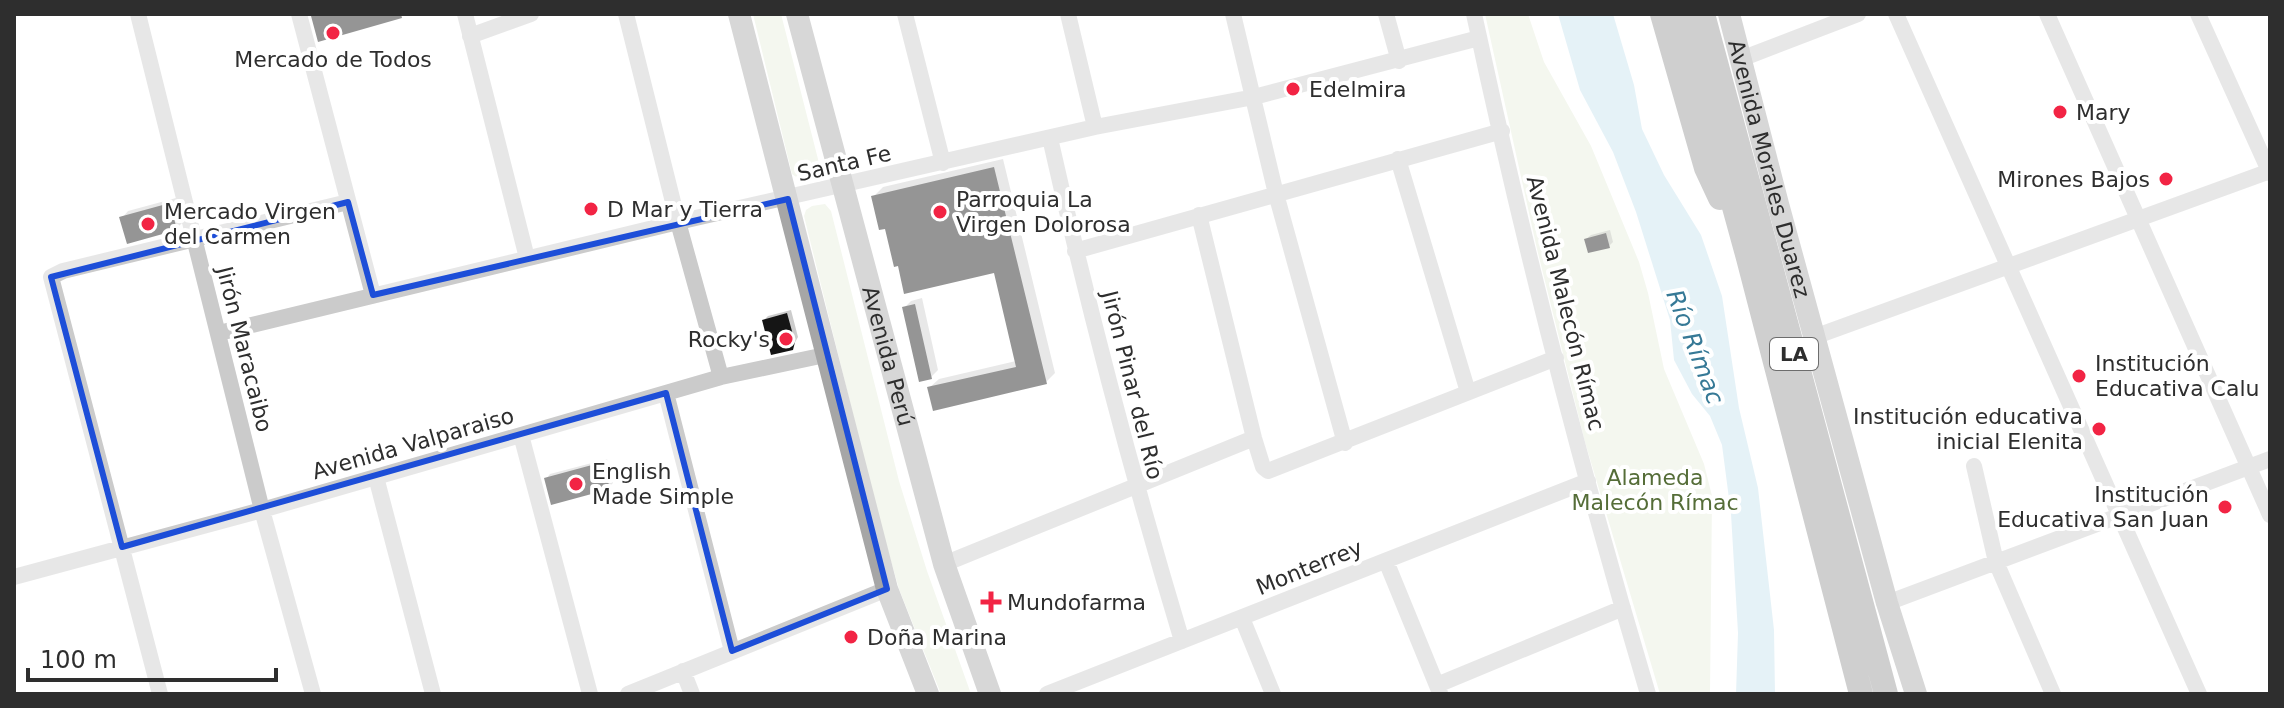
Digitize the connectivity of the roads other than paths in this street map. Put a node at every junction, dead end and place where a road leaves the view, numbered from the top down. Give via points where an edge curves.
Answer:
1 (138, 14) edge
2 (299, 14) edge
3 (465, 14) edge
4 (531, 14) edge
5 (626, 14) edge
6 (739, 14) edge
7 (797, 14) edge
8 (905, 14) edge
9 (1068, 14) edge
10 (1233, 14) edge
11 (1386, 14) edge
12 (1474, 14) edge
13 (1662, 14) edge
14 (1681, 14) edge
15 (1703, 14) edge
16 (1729, 14) edge
17 (1858, 14) edge
18 (1896, 14) edge
19 (2047, 14) edge
20 (2198, 14) edge
21 (470, 36) junction
22 (1479, 38) junction
23 (1741, 59) junction
24 (1399, 61) junction
25 (1254, 97) junction
26 (1095, 127) junction
27 (1502, 131) junction
28 (1050, 138) junction
29 (1398, 159) junction
30 (943, 163) junction
31 (2270, 172) edge
32 (841, 185) junction
33 (1276, 194) junction
34 (788, 199) junction
35 (348, 202) junction
36 (1199, 215) junction
37 (2140, 219) junction
38 (678, 222) junction
39 (194, 238) junction
40 (1075, 251) junction
41 (527, 258) junction
42 (1748, 258) junction
43 (2008, 266) junction
44 (373, 295) junction
45 (219, 333) junction
46 (1814, 337) junction
47 (825, 355) junction
48 (1556, 358) junction
49 (721, 377) junction
50 (1468, 392) junction
51 (666, 393) junction
52 (521, 435) junction
53 (1254, 438) junction
54 (1345, 443) junction
55 (2270, 459) edge
56 (1974, 466) dead end
57 (2248, 467) junction
58 (376, 477) junction
59 (1588, 481) junction
60 (1136, 485) junction
61 (262, 510) junction
62 (2119, 515) junction
63 (2270, 515) edge
64 (122, 547) junction
65 (1386, 561) junction
66 (1996, 562) junction
67 (944, 564) junction
68 (14, 577) edge
69 (887, 589) junction
70 (1887, 603) junction
71 (1623, 608) junction
72 (1242, 618) junction
73 (1182, 641) junction
74 (732, 651) junction
75 (683, 671) junction
76 (1092, 676) junction
77 (1439, 690) edge
78 (160, 694) edge
79 (313, 694) edge
80 (433, 694) edge
81 (590, 694) edge
82 (628, 694) edge
83 (692, 694) edge
84 (928, 694) edge
85 (990, 694) edge
86 (1047, 694) edge
87 (1100, 694) edge
88 (1273, 694) edge
89 (1648, 694) edge
90 (1861, 694) edge
91 (1886, 694) edge
92 (1916, 694) edge
93 (2053, 694) edge
94 (2199, 694) edge

1 - 39 street, Jirón Maracaibo
2 - 35 street
3 - 21 street
4 - 21 street
5 - 38 street
6 - 34 main road
7 - 32 main road, Avenida Perú
8 - 30 street
9 - 26 street
10 - 25 street
11 - 24 street
12 - 22 street, Avenida Malecón Rímac
13 - 42 highway via 1706,168
14 - 42 highway, LA
15 - 91 highway, LA
16 - 23 main road, Avenida Morales Duarez
17 - 23 street
18 - 43 street
19 - 37 street
20 - 31 street
21 - 41 street
22 - 24 street, Santa Fe
22 - 27 street, Avenida Malecón Rímac
23 - 46 main road, Avenida Morales Duarez
24 - 25 street, Santa Fe
25 - 26 street, Santa Fe
25 - 33 street
26 - 28 street, Santa Fe
27 - 29 street
27 - 48 street, Avenida Malecón Rímac
28 - 30 street, Santa Fe
28 - 40 street, Jirón Pinar del Río
29 - 33 street
29 - 50 street
30 - 32 street, Santa Fe
31 - 37 street
32 - 34 street, Santa Fe
32 - 67 main road, Avenida Perú
33 - 36 street
33 - 54 street
34 - 38 street, Santa Fe
34 - 47 main road
35 - 39 street
35 - 44 street
36 - 40 street
36 - 53 street
37 - 43 street
37 - 57 street
38 - 41 street, Santa Fe
38 - 49 street
39 - 45 street, Jirón Maracaibo
39 - 64 street via 51,277
40 - 60 street, Jirón Pinar del Río
41 - 44 street, Santa Fe
42 - 90 highway, LA
43 - 46 street
43 - 62 street
44 - 45 street, Santa Fe
45 - 61 street, Jirón Maracaibo
46 - 70 main road, Avenida Morales Duarez
47 - 49 street, Avenida Valparaiso
47 - 69 main road
48 - 50 street
48 - 59 street, Avenida Malecón Rímac
49 - 51 street, Avenida Valparaiso
50 - 54 street
51 - 52 street, Avenida Valparaiso
51 - 74 street
52 - 58 street, Avenida Valparaiso
52 - 81 street
53 - 54 street via 1268,471
53 - 60 street
55 - 57 street
56 - 66 street
57 - 62 street
57 - 63 street
58 - 61 street, Avenida Valparaiso
58 - 80 street
59 - 65 street, Monterrey
59 - 71 street, Avenida Malecón Rímac
60 - 67 street
60 - 73 street, Jirón Pinar del Río
61 - 64 street, Avenida Valparaiso
61 - 79 street, Jirón Maracaibo
62 - 66 street
62 - 94 street
64 - 68 street, Avenida Valparaiso
64 - 78 street
65 - 72 street, Monterrey
65 - 77 street
66 - 70 street
66 - 93 street
67 - 85 main road, Avenida Perú
69 - 74 street
69 - 84 main road
70 - 92 main road, Avenida Morales Duarez
71 - 77 street
71 - 89 street, Avenida Malecón Rímac
72 - 73 street, Monterrey
72 - 88 street
73 - 76 street, Monterrey
74 - 75 street
75 - 82 street
75 - 83 street
76 - 86 street, Monterrey
76 - 87 street

